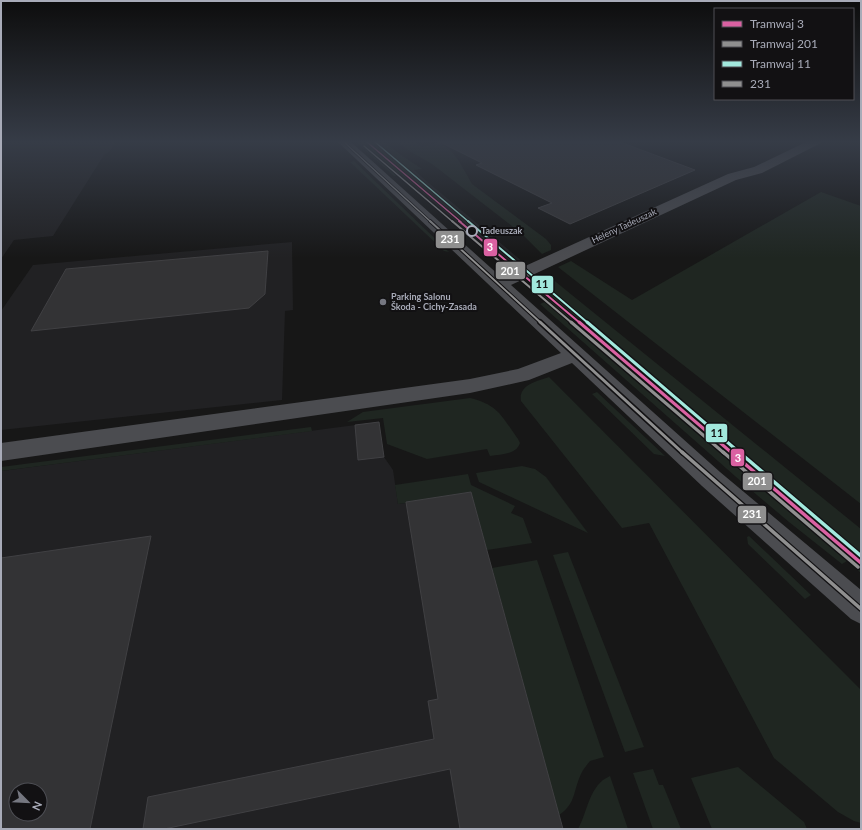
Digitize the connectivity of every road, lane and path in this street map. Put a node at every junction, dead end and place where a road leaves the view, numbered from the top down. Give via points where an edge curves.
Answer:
1 (386, 181) edge
2 (724, 181) edge
3 (499, 284) junction
4 (576, 354) junction
5 (1, 452) edge
6 (858, 605) edge

1 - 3 street
2 - 3 street, Heleny Tadeuszak
3 - 4 street
4 - 5 street via 522,375 476,385
4 - 6 street via 711,479

